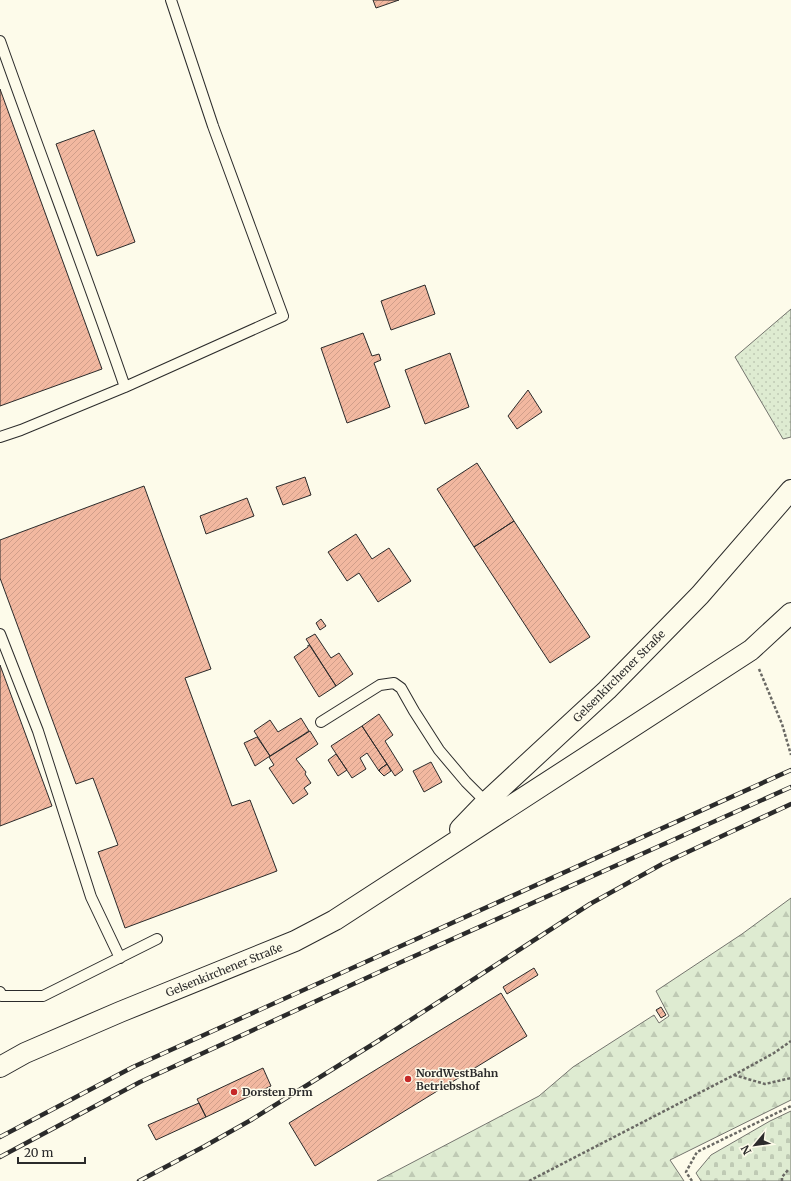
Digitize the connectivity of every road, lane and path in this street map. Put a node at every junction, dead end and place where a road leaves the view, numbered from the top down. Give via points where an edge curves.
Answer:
1 (170, 0) edge
2 (0, 41) edge
3 (125, 387) junction
4 (0, 437) edge
5 (791, 490) edge
6 (791, 613) edge
7 (0, 634) edge
8 (751, 650) junction
9 (321, 722) dead end
10 (791, 755) edge
11 (486, 802) junction
12 (437, 854) junction
13 (158, 939) dead end
14 (120, 958) junction
15 (0, 992) edge
16 (791, 1041) edge
17 (0, 1067) edge
18 (734, 1075) junction
19 (791, 1078) edge
20 (791, 1106) edge
21 (788, 1170) dead end
22 (529, 1181) edge
23 (692, 1181) edge
24 (782, 1181) edge

1 - 3 lane via 283,316
2 - 3 lane
3 - 4 lane
5 - 11 street, Gelsenkirchener Straße via 700,595 607,690
6 - 8 street, Gelsenkirchener Straße
7 - 14 lane via 38,732 91,898
8 - 10 path via 782,724
8 - 12 street, Gelsenkirchener Straße
9 - 11 lane via 380,685 394,683 401,688 439,750
11 - 12 street, Gelsenkirchener Straße
12 - 17 street, Gelsenkirchener Straße via 335,920 295,941 25,1053
13 - 14 lane
14 - 15 lane via 43,996 2,996
16 - 18 path
18 - 19 path via 765,1084
18 - 22 path
20 - 23 path via 697,1152 686,1172
21 - 24 path

